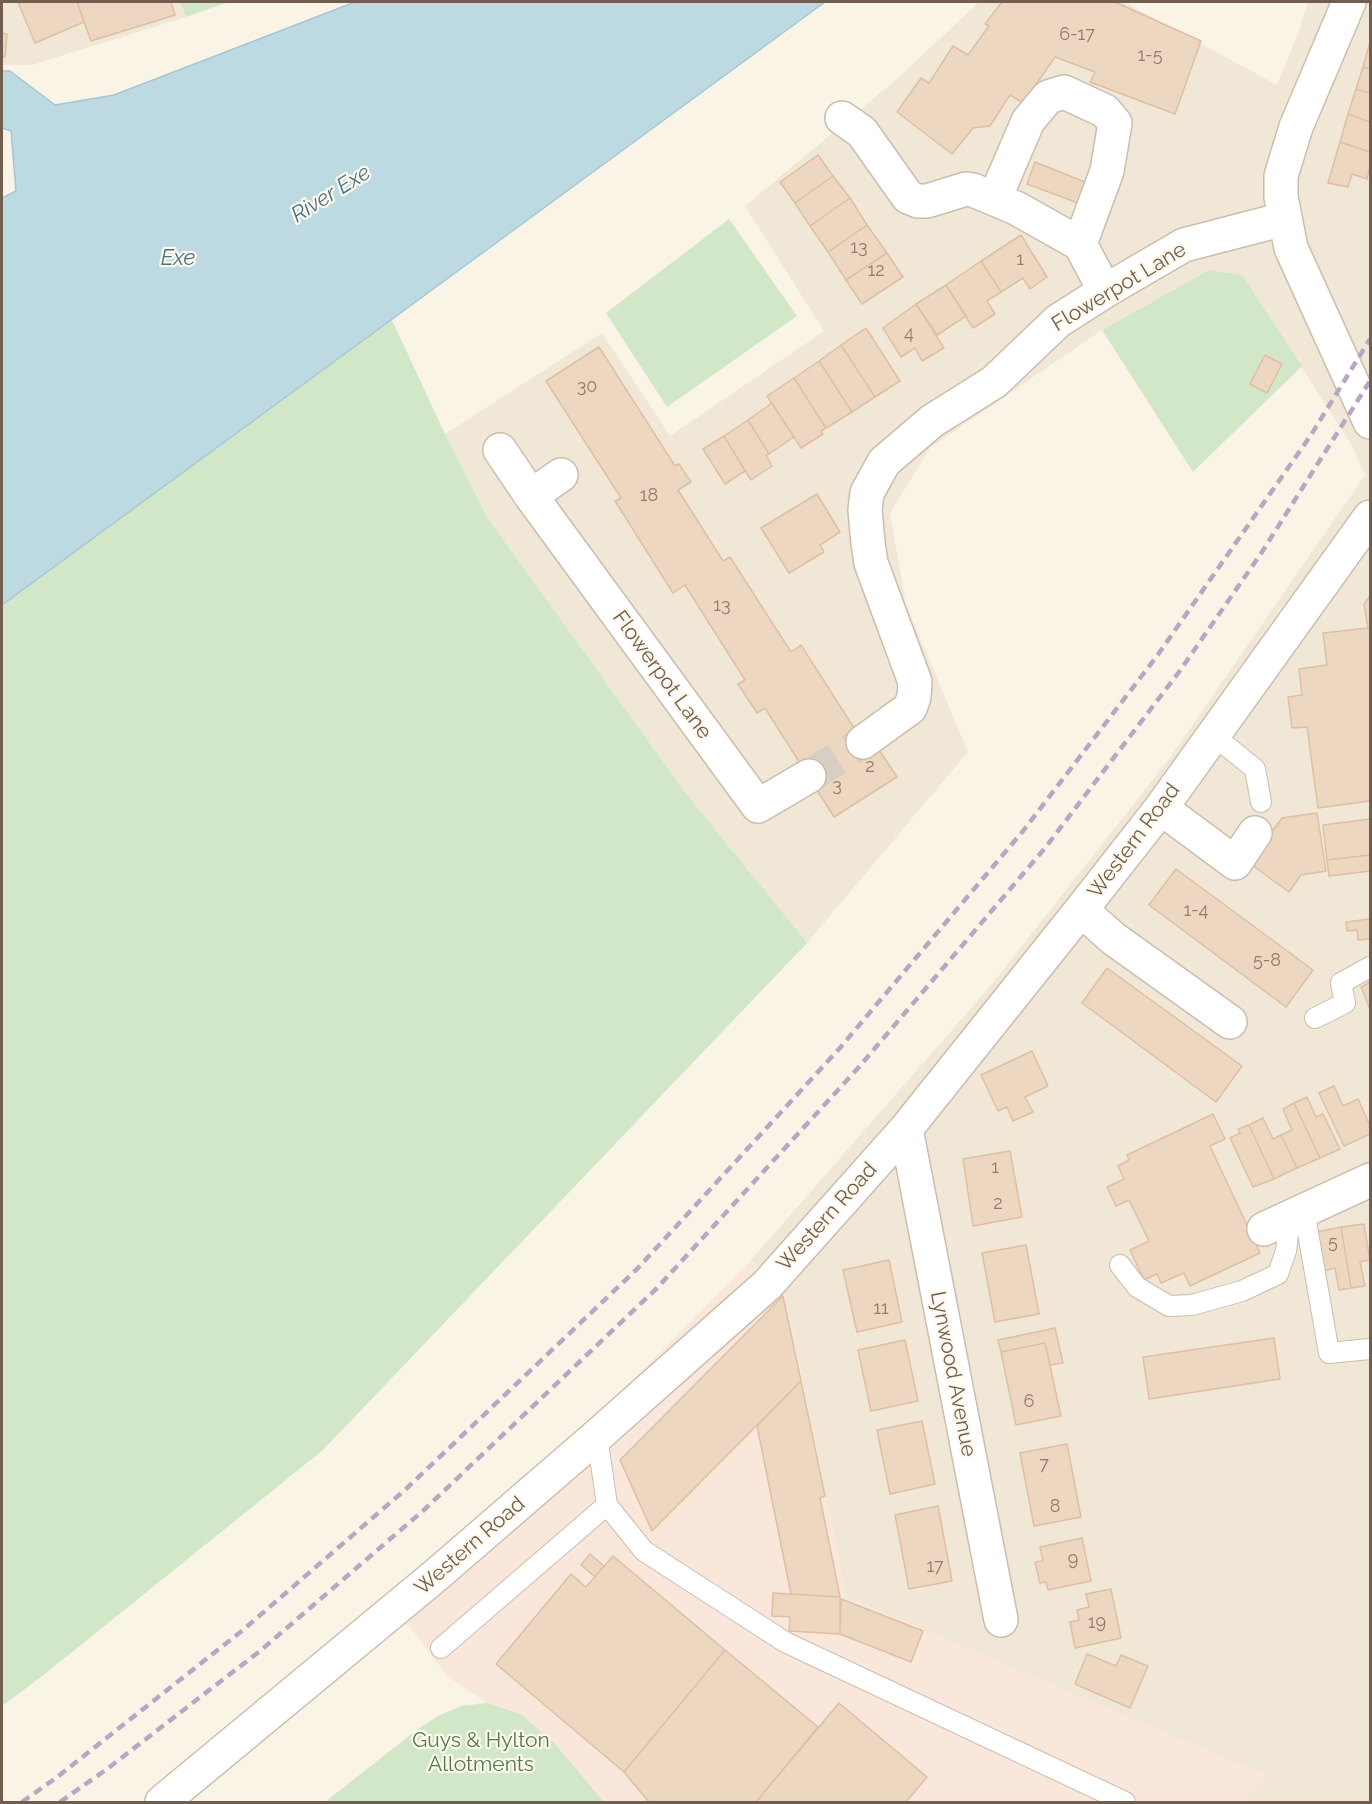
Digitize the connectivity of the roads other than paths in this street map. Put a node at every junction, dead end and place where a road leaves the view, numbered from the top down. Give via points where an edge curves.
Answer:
1 (1349, 2) edge
2 (842, 118) dead end
3 (995, 198) junction
4 (1284, 219) junction
5 (1080, 244) junction
6 (1105, 291) junction
7 (1371, 422) edge
8 (500, 450) dead end
9 (561, 475) dead end
10 (531, 496) junction
11 (1371, 518) edge
12 (1213, 735) junction
13 (863, 742) tunnel mouth
14 (809, 776) tunnel mouth
15 (1161, 808) junction
16 (1258, 818) joint
17 (1081, 910) junction
18 (1371, 967) edge
19 (1315, 1018) dead end
20 (1230, 1022) dead end
21 (906, 1129) junction
22 (1371, 1180) edge
23 (1286, 1219) junction
24 (1120, 1265) dead end
25 (1371, 1349) edge
26 (597, 1436) junction
27 (607, 1505) junction
28 (1001, 1620) dead end
29 (441, 1648) dead end
30 (162, 1803) edge
31 (1125, 1803) edge

1 - 4 street via 1296,127 1281,176
2 - 3 street via 862,132 908,197 927,201 966,189
3 - 5 street
3 - 5 street via 1028,121 1048,97 1064,92 1105,111 1115,123 1107,171
4 - 6 street, Flowerpot Lane via 1184,244
4 - 7 street via 1292,248 1329,335
5 - 6 street
6 - 13 street, Flowerpot Lane via 1058,321 994,382 915,434 884,462 873,480 865,510 871,563 915,682 910,708
8 - 10 street, Flowerpot Lane
9 - 10 street
10 - 14 street, Flowerpot Lane via 758,806
11 - 12 street, Western Road
12 - 15 street, Western Road
12 - 16 lane via 1255,769
15 - 16 street via 1235,863
15 - 17 street, Western Road
17 - 20 street via 1114,939
17 - 21 street, Western Road
18 - 19 lane via 1341,983 1345,1003
21 - 26 street, Western Road via 767,1285
21 - 28 street, Lynwood Avenue
22 - 23 street
23 - 24 lane via 1286,1251 1278,1274 1242,1291 1192,1305 1169,1306 1137,1287
23 - 25 lane via 1329,1353
26 - 27 lane
26 - 30 street, Western Road
27 - 29 lane
27 - 31 lane via 644,1551 785,1642

